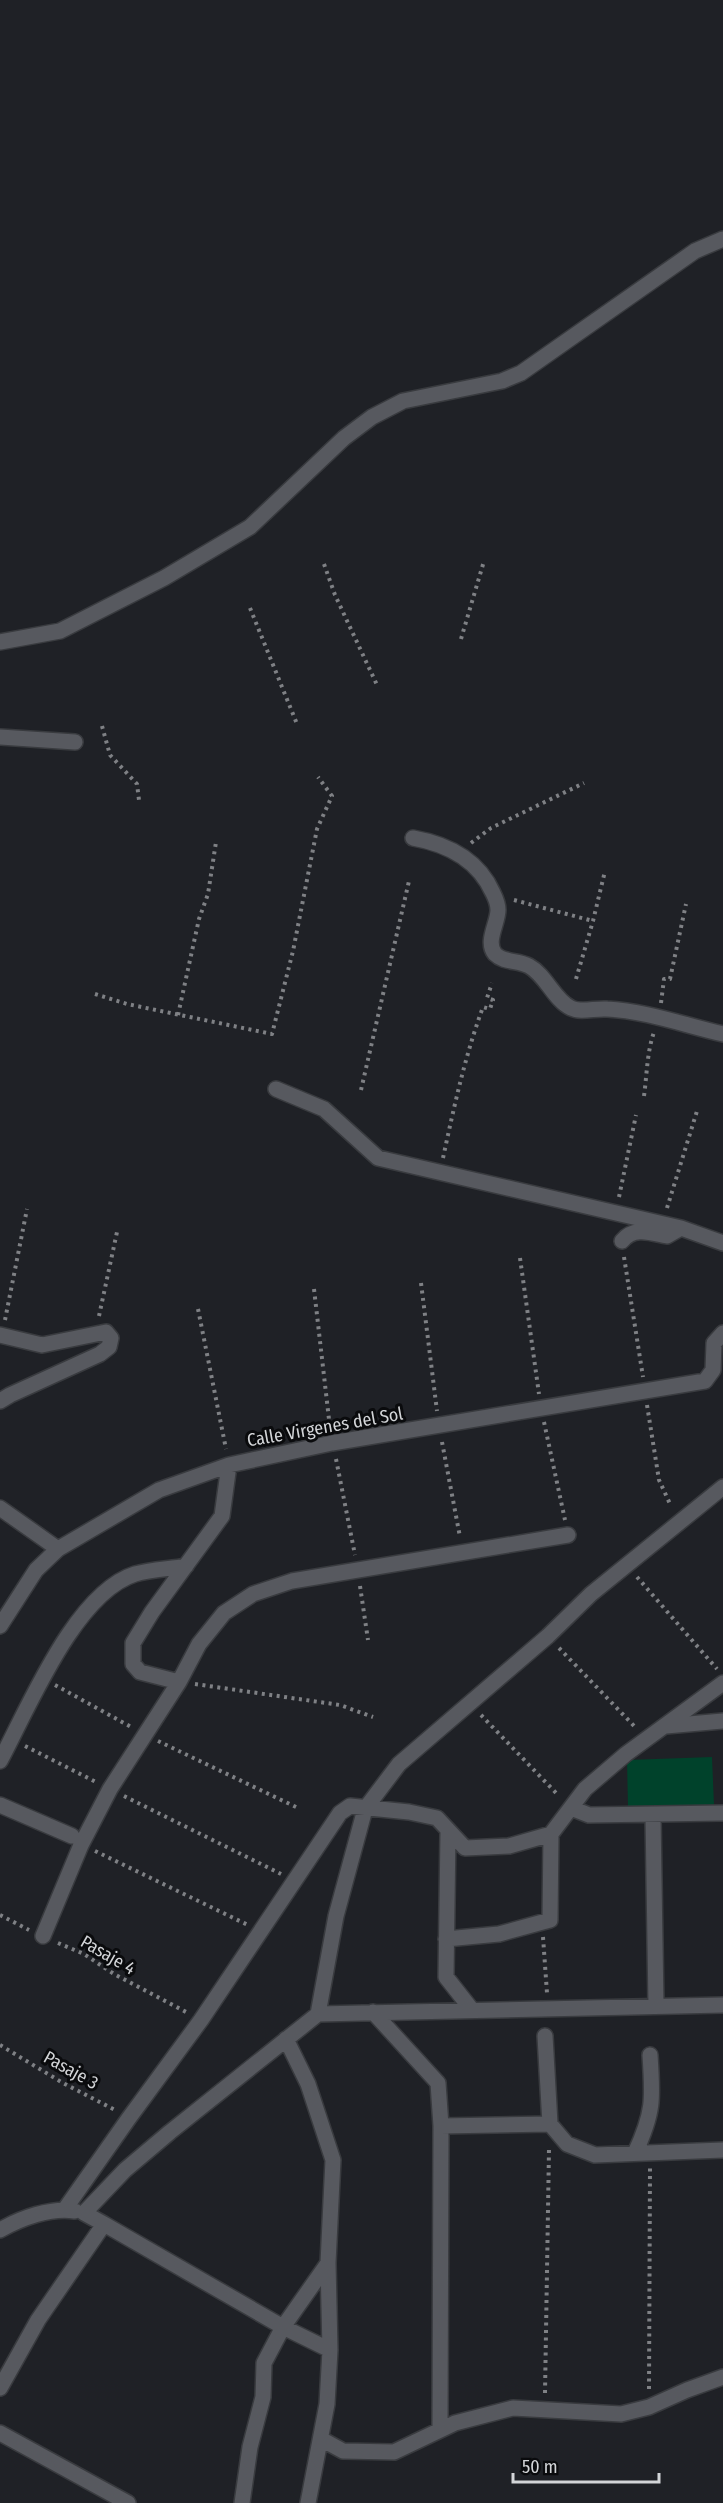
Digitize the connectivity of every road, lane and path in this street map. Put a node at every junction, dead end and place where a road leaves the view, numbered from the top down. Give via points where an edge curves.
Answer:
1 (723, 239) edge
2 (483, 561) dead end
3 (324, 564) dead end
4 (250, 608) dead end
5 (461, 639) dead end
6 (0, 642) edge
7 (377, 685) dead end
8 (297, 724) dead end
9 (102, 726) dead end
10 (0, 737) edge
11 (75, 742) dead end
12 (318, 777) dead end
13 (584, 783) dead end
14 (139, 800) dead end
15 (413, 838) dead end
16 (216, 842) dead end
17 (458, 853) junction
18 (604, 871) dead end
19 (409, 881) dead end
20 (514, 900) dead end
21 (686, 904) dead end
22 (593, 921) junction
23 (576, 979) dead end
24 (492, 983) dead end
25 (95, 994) dead end
26 (178, 1015) junction
27 (657, 1022) junction
28 (723, 1034) edge
29 (276, 1089) dead end
30 (361, 1090) dead end
31 (644, 1096) dead end
32 (697, 1111) dead end
33 (636, 1115) dead end
34 (440, 1173) junction
35 (27, 1209) dead end
36 (616, 1213) junction
37 (663, 1224) junction
38 (681, 1228) junction
39 (117, 1232) dead end
40 (622, 1241) dead end
41 (723, 1243) edge
42 (314, 1289) dead end
43 (198, 1309) dead end
44 (96, 1333) junction
45 (723, 1333) edge
46 (1, 1335) edge
47 (0, 1401) edge
48 (332, 1443) junction
49 (229, 1465) junction
50 (723, 1487) edge
51 (0, 1508) edge
52 (568, 1535) dead end
53 (58, 1549) junction
54 (627, 1565) junction
55 (186, 1566) junction
56 (357, 1570) junction
57 (0, 1626) edge
58 (548, 1636) junction
59 (368, 1640) dead end
60 (723, 1676) edge
61 (44, 1679) junction
62 (179, 1682) junction
63 (723, 1683) edge
64 (469, 1705) junction
65 (373, 1717) dead end
66 (723, 1721) edge
67 (666, 1726) junction
68 (145, 1734) junction
69 (12, 1739) junction
70 (647, 1739) junction
71 (0, 1761) edge
72 (110, 1789) junction
73 (0, 1805) edge
74 (298, 1808) dead end
75 (570, 1808) junction
76 (365, 1809) junction
77 (723, 1813) edge
78 (653, 1816) junction
79 (448, 1832) junction
80 (551, 1834) junction
81 (77, 1840) junction
82 (296, 1881) junction
83 (0, 1915) edge
84 (550, 1920) junction
85 (262, 1931) junction
86 (43, 1936) junction
87 (446, 1939) junction
88 (723, 2004) edge
89 (656, 2006) junction
90 (548, 2008) junction
91 (472, 2010) junction
92 (373, 2012) junction
93 (318, 2014) junction
94 (201, 2020) junction
95 (545, 2036) dead end
96 (286, 2039) junction
97 (0, 2045) edge
98 (650, 2055) dead end
99 (129, 2118) junction
100 (550, 2124) junction
101 (441, 2126) junction
102 (723, 2150) edge
103 (643, 2153) junction
104 (65, 2209) junction
105 (84, 2212) junction
106 (104, 2224) junction
107 (0, 2230) edge
108 (328, 2263) junction
109 (283, 2327) junction
110 (330, 2350) junction
111 (723, 2377) edge
112 (0, 2388) edge
113 (649, 2406) junction
114 (545, 2410) junction
115 (440, 2430) junction
116 (0, 2433) edge
117 (321, 2439) junction
118 (128, 2503) edge
119 (242, 2503) edge
120 (308, 2503) edge

1 - 6 street via 695,251 521,373 502,381 403,401 372,417 344,438 250,527 164,578 60,631
2 - 5 path
3 - 7 path
4 - 8 path
9 - 14 path via 110,755 137,784
10 - 11 street
12 - 26 path via 332,796 317,829 272,1034
13 - 17 path via 491,828
15 - 17 street
16 - 26 path via 208,894
17 - 27 street via 480,872 494,895 499,909 491,944 503,960 531,967 569,1008 609,1009
18 - 22 path
19 - 30 path
20 - 22 path
21 - 27 path via 670,979 664,979
22 - 23 path
24 - 34 path via 487,998 493,1000 489,1009 483,1007 457,1092
25 - 26 path
27 - 28 street
27 - 31 path via 649,1045
29 - 34 street via 324,1109 378,1158
32 - 37 path
33 - 36 path
34 - 36 street
35 - 46 path
36 - 37 street
37 - 38 street
38 - 40 street via 668,1236 642,1231 628,1234
38 - 41 street
39 - 44 path
42 - 48 path
43 - 49 path
44 - 46 street via 42,1345
44 - 47 street via 105,1332 111,1338 109,1347 100,1354
45 - 48 street, Calle Virgenes del Sol via 714,1343 713,1370 705,1381
48 - 49 street, Calle Virgenes del Sol
48 - 56 path
49 - 53 street, Calle Virgenes del Sol via 159,1490
49 - 55 street via 222,1515
50 - 54 street
51 - 53 street
52 - 56 street
53 - 57 street, Calle Virgenes del Sol via 36,1570
54 - 58 street
54 - 60 path
55 - 61 street via 135,1574 103,1591 67,1635
55 - 62 street via 133,1643 134,1664 140,1672
56 - 59 path
56 - 62 street via 292,1581 253,1593 224,1613 199,1644
58 - 64 street
58 - 70 path
61 - 68 path
61 - 69 street
62 - 65 path via 340,1705
62 - 68 street
63 - 67 street
64 - 75 path
64 - 76 street via 399,1764
66 - 67 street
67 - 70 street
68 - 72 street
68 - 74 path
69 - 71 street
69 - 72 path
70 - 75 street via 585,1789
72 - 81 street
72 - 82 path
73 - 81 street
75 - 78 street via 590,1815
75 - 80 street
76 - 79 street via 437,1818
76 - 82 street via 350,1806 340,1813
76 - 93 street via 336,1916
77 - 78 street
78 - 89 street
79 - 80 street via 465,1848 509,1846
79 - 87 street
80 - 84 street
81 - 85 path
81 - 86 street
82 - 85 street
83 - 86 path, Pasaje 4
84 - 87 street via 499,1934
84 - 90 path via 543,1934
85 - 94 street
86 - 94 path, Pasaje 4 via 84,1954
87 - 91 street via 446,1977
88 - 89 street
89 - 90 street
90 - 91 street
91 - 92 street
92 - 93 street
92 - 101 street via 438,2083
93 - 96 street
94 - 99 street
95 - 100 street
96 - 105 street via 125,2170
96 - 108 street via 308,2084 333,2160
97 - 99 path, Pasaje 3
98 - 103 street via 653,2099
99 - 104 street
100 - 101 street
100 - 103 street via 567,2144 596,2155
100 - 114 path
101 - 115 street
102 - 103 street
103 - 113 path
104 - 105 street
104 - 107 street via 19,2219
105 - 106 street
106 - 109 street
106 - 112 street via 39,2320
108 - 109 street
108 - 110 street
109 - 110 street
109 - 119 street via 264,2363 263,2397 250,2447
110 - 117 street
111 - 113 street
113 - 114 street via 621,2414
114 - 115 street via 513,2408
115 - 117 street via 394,2452 343,2451
116 - 118 street
117 - 120 street

